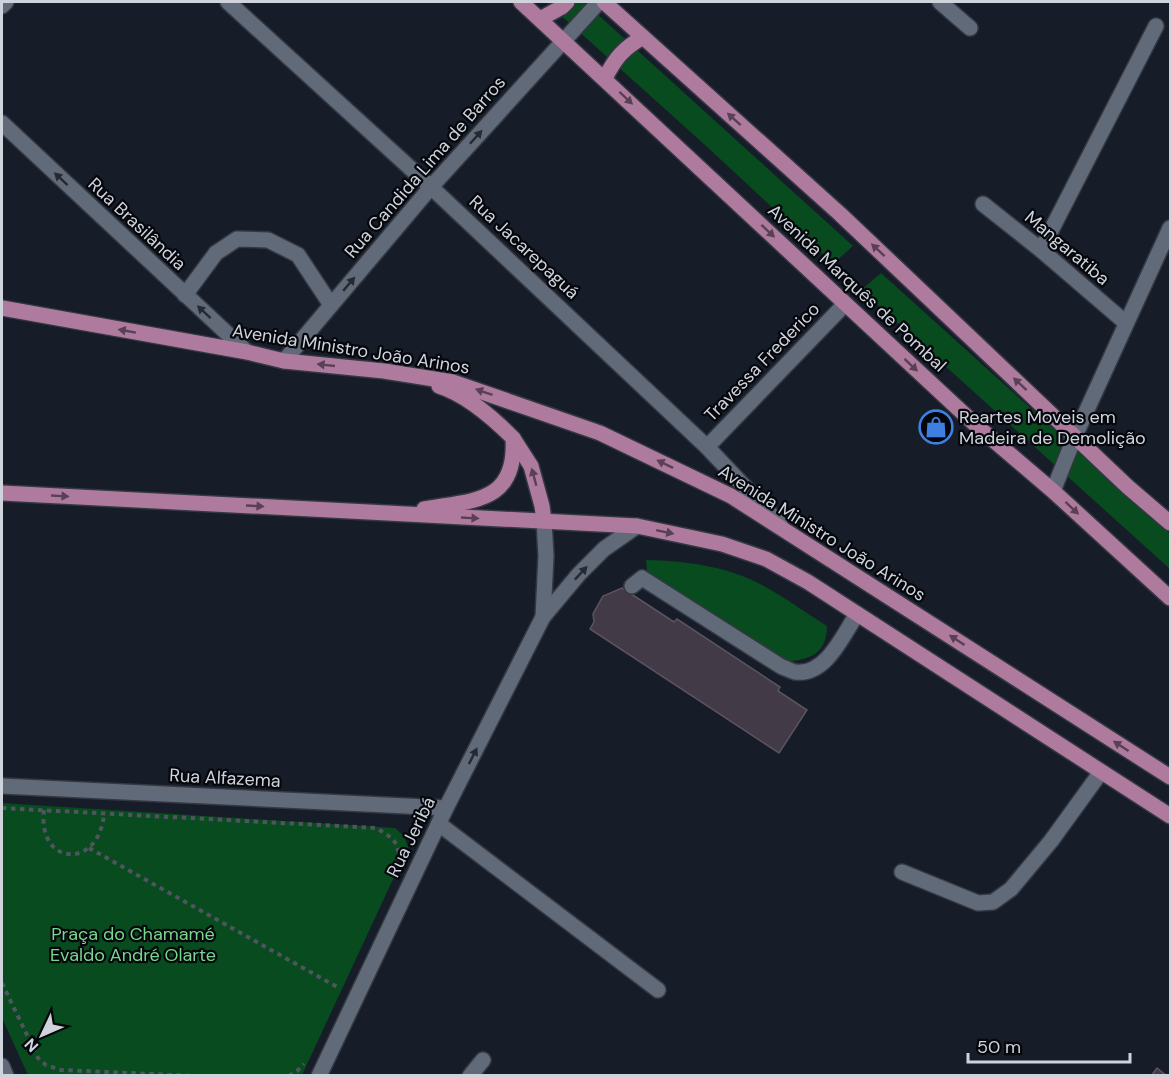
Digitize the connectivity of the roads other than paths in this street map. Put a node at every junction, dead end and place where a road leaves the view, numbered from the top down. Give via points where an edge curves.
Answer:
1 (6, 2) edge
2 (228, 2) edge
3 (521, 2) edge
4 (567, 2) edge
5 (599, 2) edge
6 (604, 2) edge
7 (940, 2) edge
8 (2, 6) edge
9 (540, 19) junction
10 (1156, 26) dead end
11 (970, 28) dead end
12 (643, 37) junction
13 (564, 40) junction
14 (605, 78) junction
15 (2, 123) edge
16 (431, 187) junction
17 (982, 204) dead end
18 (1170, 228) edge
19 (1041, 250) junction
20 (185, 294) junction
21 (845, 304) junction
22 (331, 305) junction
23 (2, 308) edge
24 (1126, 323) junction
25 (247, 352) junction
26 (284, 361) junction
27 (384, 371) junction
28 (1075, 436) junction
29 (513, 438) junction
30 (707, 447) junction
31 (1053, 491) junction
32 (2, 493) edge
33 (398, 514) junction
34 (544, 522) junction
35 (1170, 524) edge
36 (637, 526) junction
37 (784, 529) junction
38 (632, 586) dead end
39 (1170, 598) edge
40 (857, 614) junction
41 (543, 617) junction
42 (1101, 772) junction
43 (1170, 777) edge
44 (2, 786) edge
45 (446, 808) junction
46 (1170, 816) edge
47 (439, 824) junction
48 (902, 872) dead end
49 (658, 990) dead end
50 (483, 1060) dead end
51 (2, 1066) edge
52 (6, 1076) edge
53 (320, 1076) edge
54 (470, 1076) edge

1 - 8 street
2 - 16 street, Rua Jacarepaguá
3 - 9 main road, Avenida Marquês de Pombal
4 - 9 main road
5 - 13 street, Rua Candida Lima de Barros
6 - 12 main road
7 - 11 street
9 - 13 main road, Avenida Marquês de Pombal
10 - 19 street
12 - 14 main road via 624,48
28 -> 12 main road via 840,214
13 - 14 main road, Avenida Marquês de Pombal
16 -> 13 street, Rua Candida Lima de Barros
14 -> 21 main road, Avenida Marquês de Pombal
20 -> 15 street, Rua Brasilândia
22 -> 16 street, Rua Candida Lima de Barros
16 - 30 street, Rua Jacarepaguá
17 - 19 street, Mangaratiba
18 - 24 street
19 - 24 street, Mangaratiba
20 - 22 street via 216,253 237,239 268,240 298,255
25 -> 20 street, Rua Brasilândia
21 - 30 street, Travessa Frederico
21 -> 31 main road, Avenida Marquês de Pombal
22 - 26 street, Rua Candida Lima de Barros
25 -> 23 main road, Avenida Ministro João Arinos
24 - 28 street
25 - 26 main road, Avenida Ministro João Arinos
27 -> 26 main road, Avenida Ministro João Arinos
27 - 29 main road via 450,389 491,416
37 -> 27 main road, Avenida Ministro João Arinos via 731,496 600,432 453,381
28 - 31 street
28 - 35 main road
29 - 33 main road via 511,470 496,491
34 -> 29 main road via 531,466
30 - 37 street, Rua Jacarepaguá
31 -> 39 main road, Avenida Marquês de Pombal
32 -> 33 main road
33 -> 34 main road
34 - 36 main road
34 - 41 street
36 -> 40 main road via 722,544 766,559
41 -> 36 street via 604,549
43 -> 37 main road, Avenida Ministro João Arinos
38 - 40 street via 642,578 782,667 796,672 820,665 828,658
40 - 42 main road
45 -> 41 street, Rua Jeribá
42 - 46 main road
42 - 48 street via 1051,841 1011,889 993,902 978,903
44 - 45 street, Rua Alfazema
45 - 47 street, Rua Jeribá
47 - 49 street
47 - 53 street, Rua Jeribá
50 - 54 street
51 - 52 street

